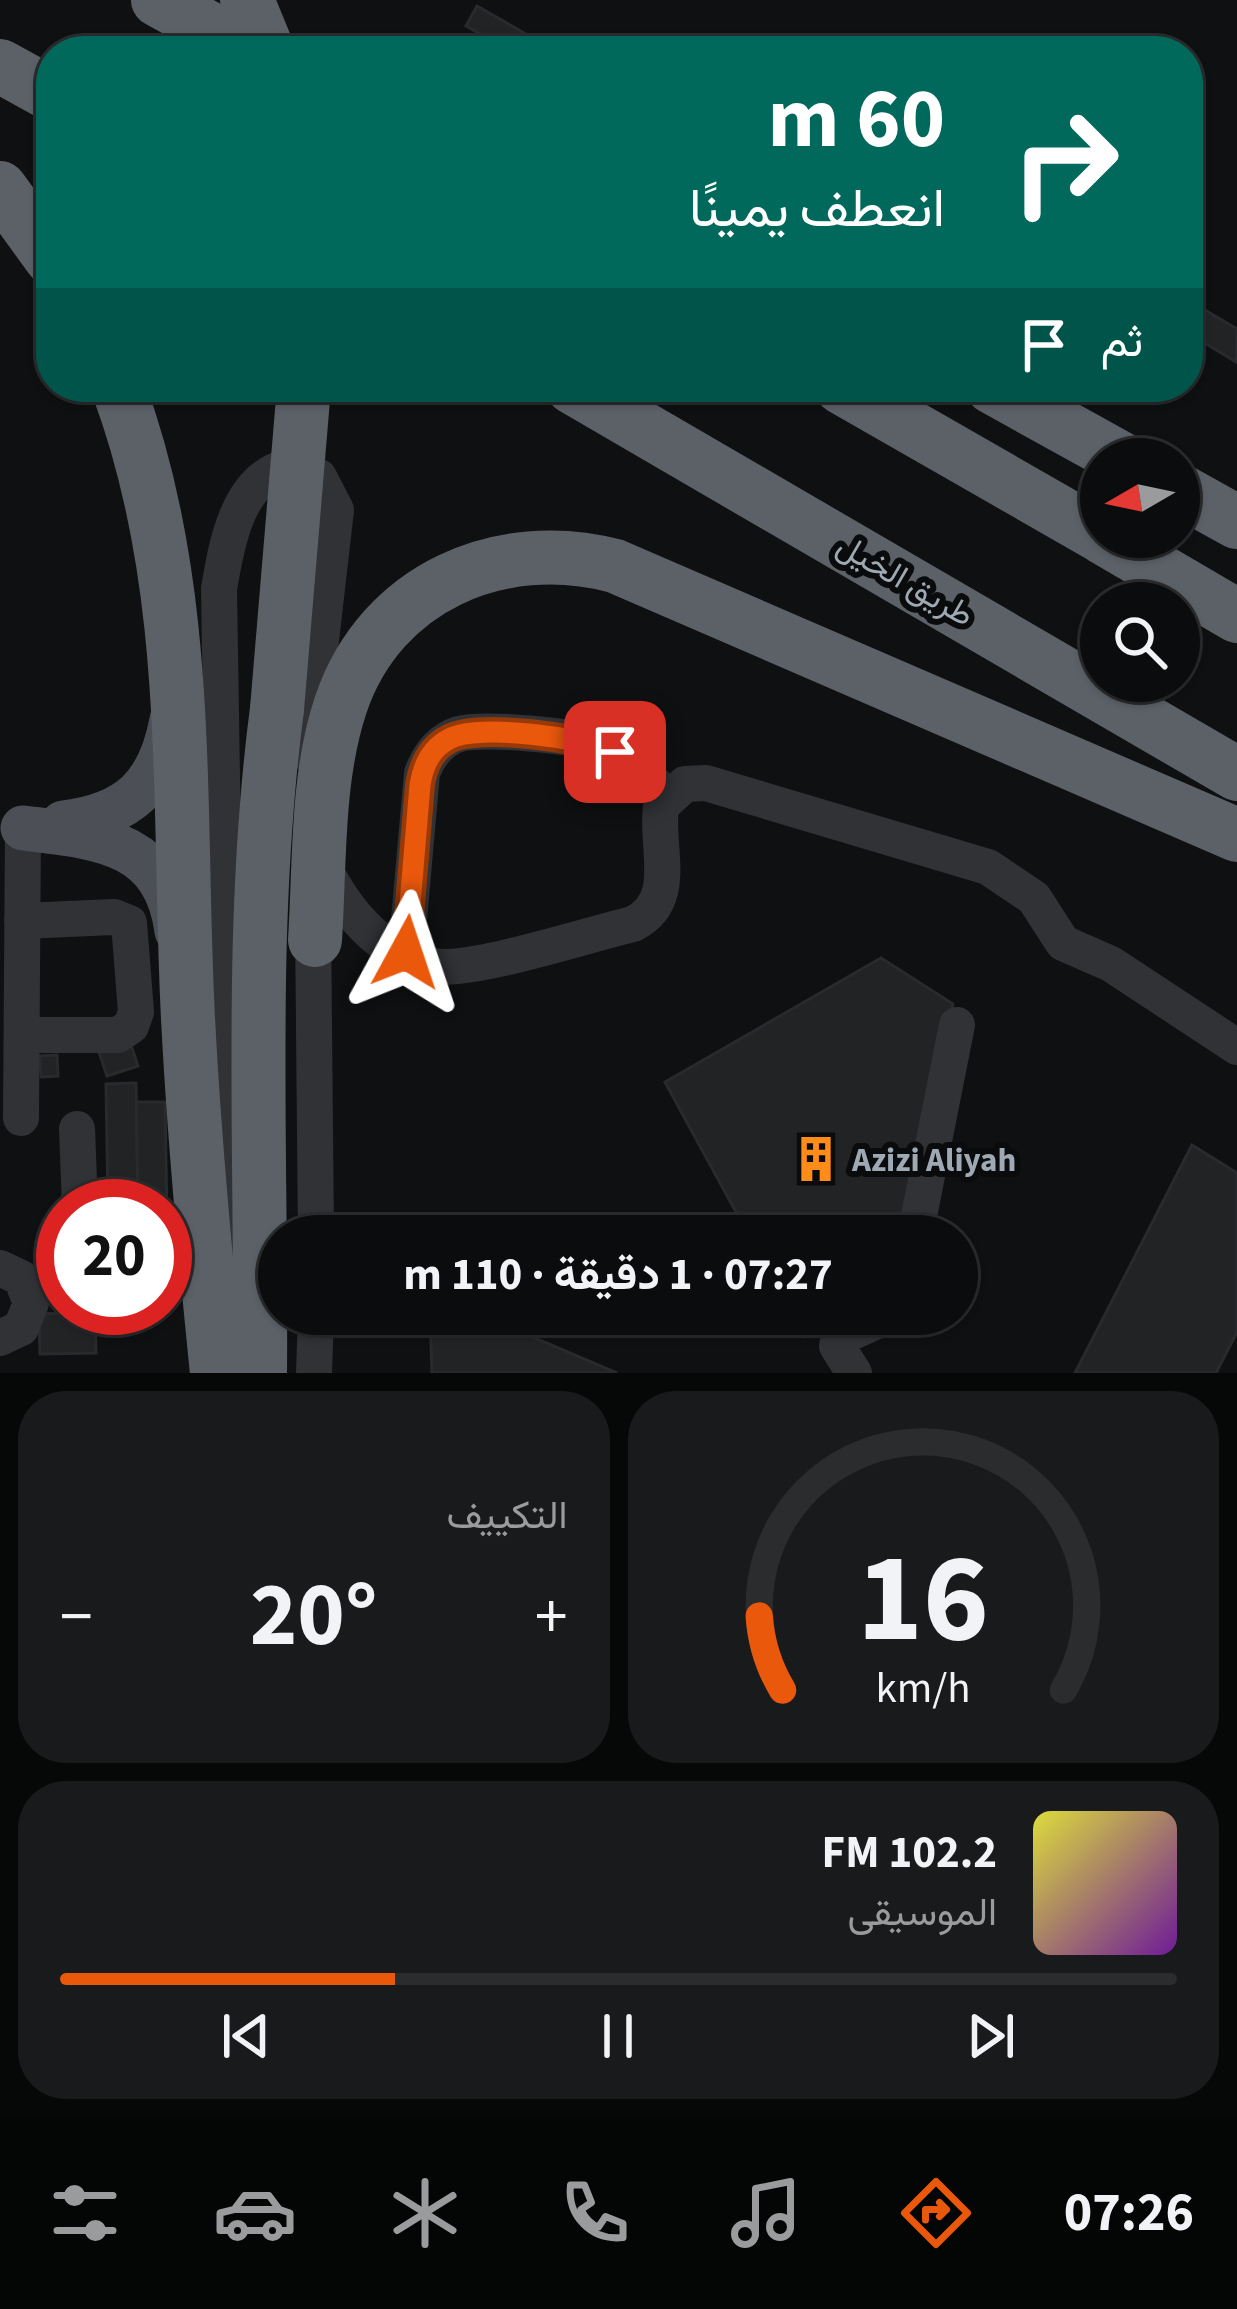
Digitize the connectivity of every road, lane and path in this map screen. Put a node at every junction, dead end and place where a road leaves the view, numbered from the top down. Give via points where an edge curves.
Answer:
1 (158, 0) edge
2 (247, 0) edge
3 (223, 36) edge
4 (262, 36) edge
5 (0, 66) edge
6 (36, 86) edge
7 (0, 188) edge
8 (36, 237) edge
9 (123, 402) edge
10 (303, 402) edge
11 (598, 402) edge
12 (867, 402) edge
13 (1019, 402) edge
14 (1084, 438) edge
15 (1200, 502) edge
16 (1237, 522) edge
17 (1080, 524) edge
18 (1138, 558) edge
19 (1237, 616) edge
20 (179, 671) junction
21 (1237, 774) edge
22 (667, 797) junction
23 (11, 828) edge
24 (1237, 835) edge
25 (320, 861) junction
26 (15, 908) edge
27 (315, 940) junction
28 (406, 952) junction
29 (188, 1018) junction
30 (957, 1025) dead end
31 (22, 1035) junction
32 (1237, 1047) edge
33 (14, 1097) edge
34 (76, 1130) dead end
35 (79, 1179) edge
36 (186, 1179) edge
37 (316, 1215) edge
38 (919, 1215) edge
39 (0, 1243) edge
40 (10, 1273) edge
41 (192, 1279) edge
42 (315, 1335) edge
43 (846, 1335) edge
44 (0, 1338) edge
45 (220, 1373) edge
46 (260, 1373) edge
47 (314, 1373) edge
48 (854, 1373) edge

1 - 3 highway
2 - 4 highway
5 - 6 highway
7 - 8 highway
9 - 20 highway via 160,526
10 - 46 highway, bridge via 257,910
11 - 21 highway, طريق الخيل
12 - 17 highway
13 - 14 highway
15 - 16 highway
18 - 19 highway
20 - 23 main road via 164,752 146,790 101,817
20 - 29 highway
22 - 28 street via 659,820 661,895 643,919 460,965 433,966
22 - 28 street via 595,742 474,731 452,737 422,773
22 - 32 street via 685,784 706,783 970,858 1034,898 1063,943 1111,964
23 - 26 street
23 - 29 main road via 110,841 153,871 175,919
24 - 25 highway via 627,571 539,555 484,564 437,584 368,649 334,732
25 - 27 highway
25 - 28 street via 355,922
26 - 31 street
26 - 31 street via 129,922 136,1012 118,1035
27 - 37 street
27 - 45 street via 306,790 336,510 319,477 295,468 270,473 251,490 219,590 231,1235
29 - 36 highway
30 - 38 street
31 - 33 street
34 - 35 street
39 - 40 street via 19,1257
40 - 44 street via 29,1289 29,1317
41 - 45 highway
42 - 47 street
43 - 48 street via 838,1346

